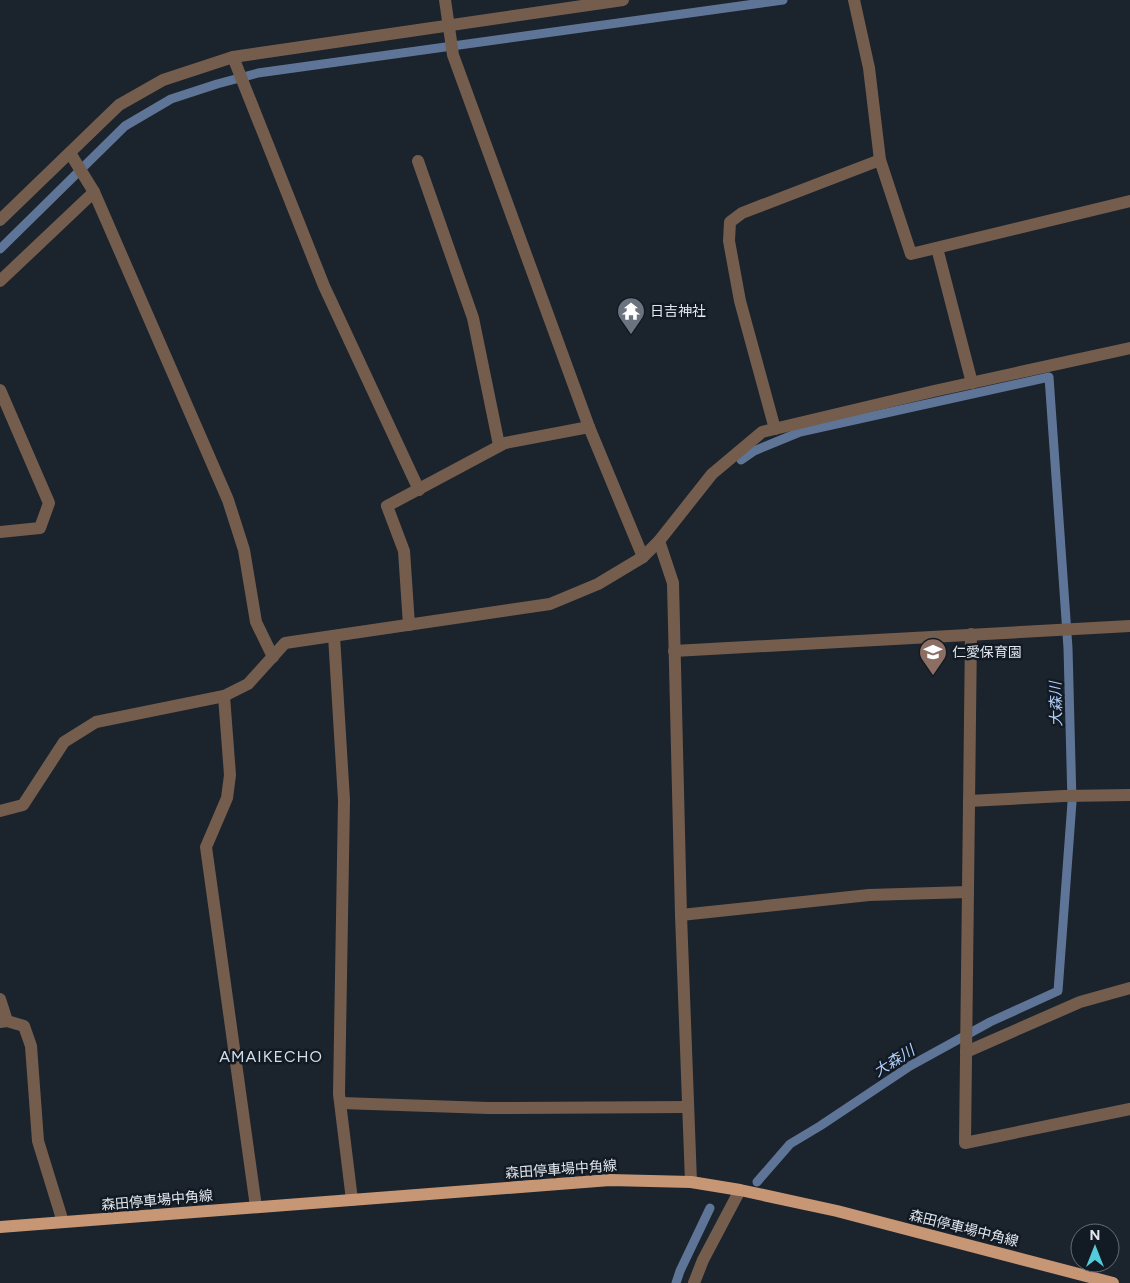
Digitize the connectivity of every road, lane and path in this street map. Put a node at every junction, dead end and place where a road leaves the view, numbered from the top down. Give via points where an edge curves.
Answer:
1 (445, 0) edge
2 (623, 0) edge
3 (854, 0) edge
4 (449, 30) junction
5 (234, 61) junction
6 (72, 158) junction
7 (880, 160) junction
8 (418, 161) dead end
9 (94, 192) junction
10 (1130, 201) edge
11 (0, 220) edge
12 (937, 248) junction
13 (0, 281) edge
14 (1130, 348) edge
15 (972, 383) junction
16 (0, 390) edge
17 (589, 427) junction
18 (775, 429) junction
19 (500, 445) junction
20 (419, 490) junction
21 (0, 532) edge
22 (660, 541) junction
23 (643, 557) junction
24 (409, 624) junction
25 (1130, 626) edge
26 (971, 634) junction
27 (334, 636) junction
28 (674, 651) junction
29 (273, 657) junction
30 (224, 696) junction
31 (1130, 795) edge
32 (969, 801) junction
33 (0, 811) edge
34 (968, 892) junction
35 (681, 915) junction
36 (1130, 988) edge
37 (0, 999) edge
38 (3, 1021) edge
39 (966, 1048) junction
40 (340, 1103) junction
41 (688, 1107) junction
42 (1130, 1109) edge
43 (691, 1182) junction
44 (740, 1190) junction
45 (352, 1200) junction
46 (256, 1207) junction
47 (63, 1222) junction
48 (0, 1227) edge
49 (694, 1283) edge
50 (1113, 1283) edge

1 - 4 street
2 - 4 street
3 - 7 street via 868,68
4 - 5 street
4 - 17 street via 453,55
5 - 6 street via 163,80 119,105
5 - 20 street via 324,286
6 - 9 street
6 - 11 street
7 - 12 street via 911,254
7 - 18 street via 742,213 730,222 729,241 740,301
8 - 19 street via 473,318
9 - 13 street
9 - 29 street via 228,500 244,550 256,622
10 - 12 street
12 - 15 street
14 - 15 street
15 - 18 street
16 - 21 street via 49,503 40,528
17 - 19 street
17 - 23 street
18 - 22 street via 762,432 712,474
19 - 20 street
20 - 24 street via 387,506 404,551
22 - 23 street
22 - 28 street via 673,584
23 - 24 street via 598,584 550,604
24 - 27 street
25 - 26 street
26 - 28 street
26 - 32 street
27 - 29 street via 284,643
27 - 40 street via 344,800
28 - 35 street
29 - 30 street via 248,684
30 - 33 street via 96,722 64,742 23,806
30 - 46 street via 230,775 227,798 206,847
31 - 32 street
32 - 34 street
34 - 35 street via 869,895
34 - 39 street
35 - 41 street
36 - 39 street via 1080,1002
37 - 38 street
38 - 47 street via 24,1026 31,1046 38,1141
39 - 42 street via 965,1142
40 - 41 street via 488,1108
40 - 45 street
41 - 43 street
43 - 44 main road, 森田停車場中角線
43 - 45 main road, 森田停車場中角線 via 610,1180
44 - 49 street
44 - 50 main road, 森田停車場中角線 via 837,1211
45 - 46 main road, 森田停車場中角線
46 - 47 main road, 森田停車場中角線
47 - 48 main road, 森田停車場中角線

